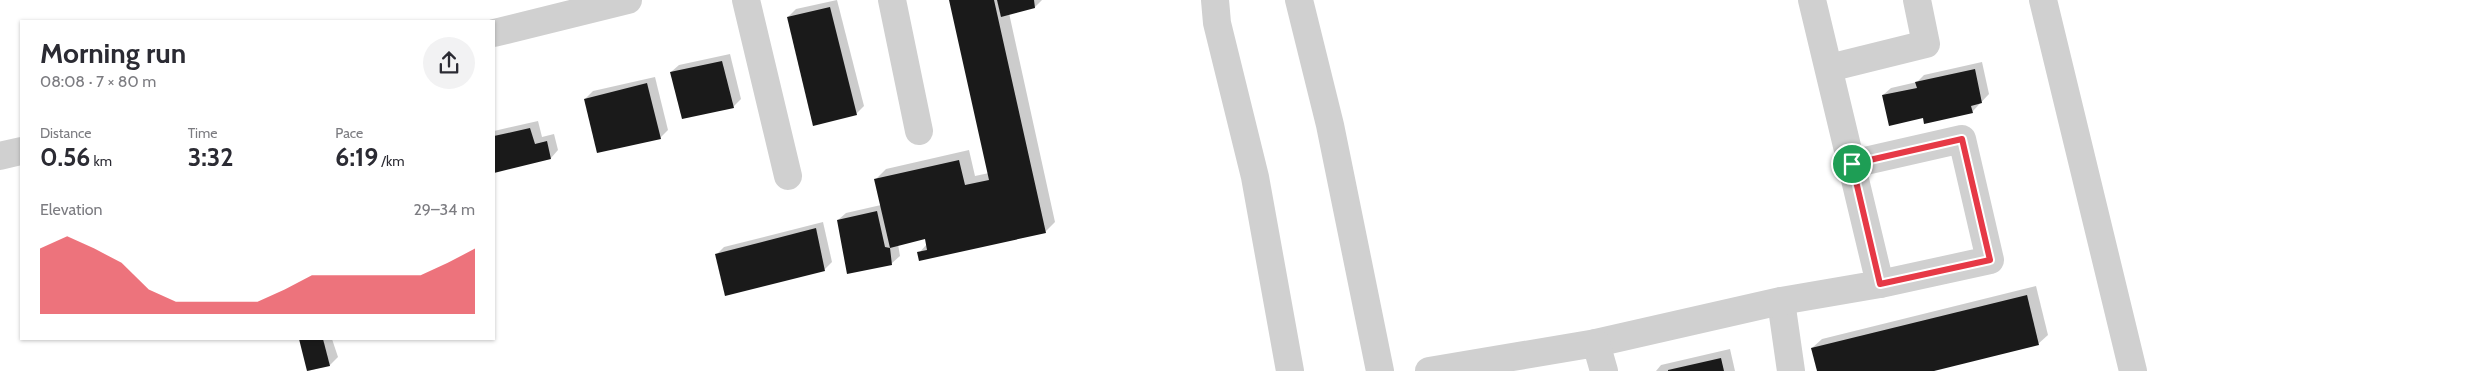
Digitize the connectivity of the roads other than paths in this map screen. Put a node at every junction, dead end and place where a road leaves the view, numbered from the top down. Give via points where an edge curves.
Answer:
1 (628, 0) edge
2 (746, 0) edge
3 (892, 0) edge
4 (1215, 0) edge
5 (1299, 0) edge
6 (1812, 0) edge
7 (1917, 0) edge
8 (2043, 0) edge
9 (495, 33) edge
10 (1829, 68) junction
11 (919, 131) dead end
12 (20, 152) edge
13 (0, 156) edge
14 (1852, 164) junction
15 (788, 176) dead end
16 (1880, 284) junction
17 (1781, 301) junction
18 (1596, 343) junction
19 (1290, 371) edge
20 (1380, 371) edge
21 (1429, 371) edge
22 (1604, 371) edge
23 (1791, 371) edge
24 (2133, 371) edge

1 - 9 street
2 - 15 street
3 - 11 street
4 - 19 street via 1217,23 1255,177
5 - 20 street via 1330,125
6 - 10 street
7 - 10 street via 1926,44
8 - 24 street
10 - 14 street
12 - 13 street
14 - 16 street
14 - 16 street via 1962,139 1990,260
16 - 17 street
17 - 18 street
17 - 23 street
18 - 21 street
18 - 22 street

